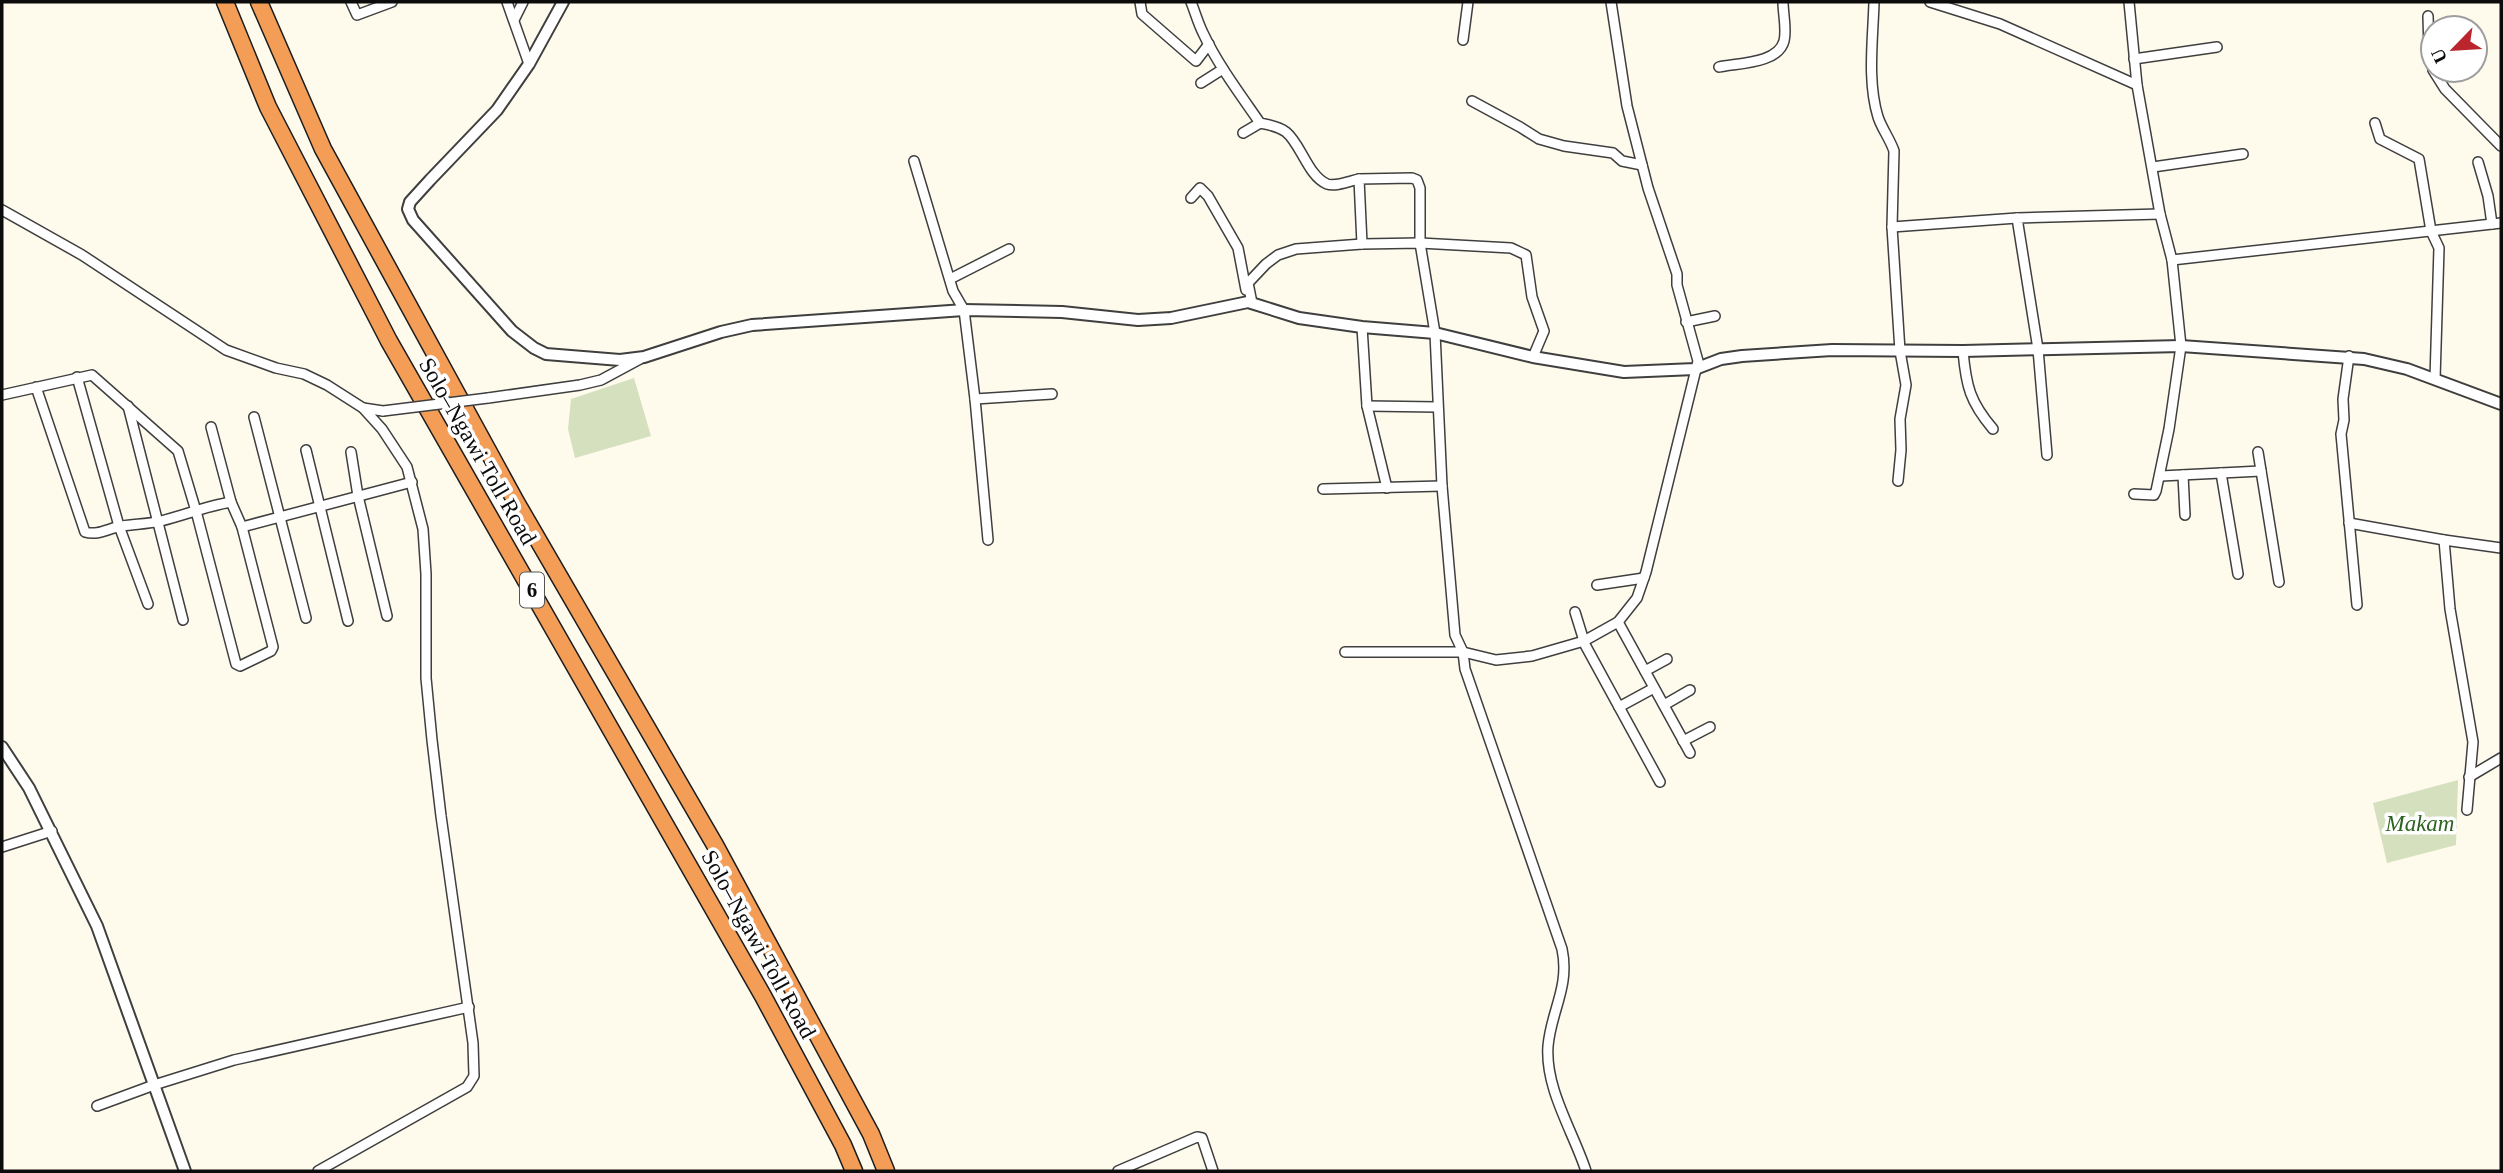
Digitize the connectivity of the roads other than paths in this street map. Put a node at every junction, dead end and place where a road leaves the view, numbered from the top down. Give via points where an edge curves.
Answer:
1 (225, 2) edge
2 (259, 2) edge
3 (351, 2) edge
4 (391, 2) edge
5 (507, 2) edge
6 (523, 2) edge
7 (564, 2) edge
8 (1140, 2) edge
9 (1191, 2) edge
10 (1468, 2) edge
11 (1611, 2) edge
12 (1783, 2) edge
13 (1874, 2) edge
14 (1930, 2) edge
15 (2129, 2) edge
16 (514, 20) junction
17 (1463, 40) dead end
18 (1209, 44) junction
19 (2217, 47) dead end
20 (2134, 59) junction
21 (529, 64) junction
22 (1718, 67) dead end
23 (1223, 69) junction
24 (1201, 83) dead end
25 (2442, 84) edge
26 (2137, 85) junction
27 (1472, 101) dead end
28 (1260, 122) junction
29 (2375, 123) dead end
30 (1243, 133) dead end
31 (2501, 146) edge
32 (2243, 154) dead end
33 (914, 161) dead end
34 (2478, 162) dead end
35 (1642, 164) junction
36 (2153, 167) junction
37 (1359, 179) junction
38 (1191, 198) dead end
39 (2, 211) edge
40 (2160, 214) junction
41 (2017, 218) junction
42 (2496, 224) edge
43 (1892, 228) junction
44 (2431, 231) junction
45 (1420, 243) junction
46 (1362, 244) junction
47 (1009, 249) dead end
48 (2172, 260) junction
49 (950, 279) junction
50 (1250, 302) junction
51 (964, 310) junction
52 (1715, 316) dead end
53 (1686, 322) junction
54 (1362, 327) junction
55 (1435, 333) junction
56 (2181, 346) junction
57 (2038, 349) junction
58 (1900, 351) junction
59 (1963, 351) junction
60 (2349, 356) junction
61 (644, 357) junction
62 (1533, 357) junction
63 (1695, 369) junction
64 (77, 377) junction
65 (2435, 379) junction
66 (36, 387) junction
67 (1052, 394) dead end
68 (2, 395) edge
69 (975, 399) junction
70 (2501, 404) edge
71 (128, 406) junction
72 (1367, 406) junction
73 (1437, 407) junction
74 (363, 408) junction
75 (254, 417) dead end
76 (211, 427) dead end
77 (1993, 429) dead end
78 (306, 450) dead end
79 (351, 452) dead end
80 (2258, 452) dead end
81 (2047, 454) dead end
82 (2261, 471) junction
83 (2221, 473) junction
84 (2161, 475) junction
85 (2183, 475) junction
86 (1898, 481) dead end
87 (412, 482) junction
88 (1442, 486) junction
89 (1387, 488) junction
90 (1323, 489) dead end
91 (2133, 494) dead end
92 (358, 496) junction
93 (231, 502) junction
94 (320, 506) junction
95 (196, 511) junction
96 (2185, 515) dead end
97 (280, 517) junction
98 (159, 522) junction
99 (2349, 523) junction
100 (119, 526) junction
101 (242, 527) junction
102 (988, 540) dead end
103 (2444, 540) junction
104 (2501, 548) edge
105 (2238, 574) dead end
106 (1644, 578) junction
107 (2279, 582) dead end
108 (1597, 585) dead end
109 (148, 604) dead end
110 (2357, 605) dead end
111 (1576, 612) dead end
112 (387, 616) dead end
113 (306, 618) dead end
114 (183, 620) dead end
115 (348, 621) dead end
116 (1618, 622) junction
117 (1583, 641) junction
118 (1345, 652) dead end
119 (1463, 652) junction
120 (1667, 659) dead end
121 (1645, 671) junction
122 (1654, 688) junction
123 (1690, 690) dead end
124 (1664, 705) junction
125 (1619, 707) junction
126 (1710, 727) dead end
127 (1683, 741) junction
128 (2, 747) edge
129 (1690, 753) dead end
130 (2501, 758) edge
131 (2469, 777) junction
132 (1660, 782) dead end
133 (2467, 810) dead end
134 (52, 831) junction
135 (2, 847) edge
136 (469, 1007) junction
137 (154, 1085) junction
138 (97, 1106) dead end
139 (185, 1171) edge
140 (318, 1171) edge
141 (853, 1171) edge
142 (886, 1171) edge
143 (1118, 1171) edge
144 (1213, 1171) edge
145 (1586, 1171) edge

1 - 141 highway, Solo–Ngawi Toll Road / 6 via 268,107 388,341 763,996
2 - 142 highway, Solo–Ngawi Toll Road / 6 via 323,149 516,502 721,856 871,1134
3 - 4 street via 357,15
5 - 16 street
6 - 16 street
7 - 21 street
8 - 18 street via 1142,14 1196,61
9 - 18 street
10 - 17 street
11 - 35 street via 1627,106
12 - 22 street via 1785,39 1777,54
13 - 43 street via 1874,97 1878,118 1894,151
14 - 26 street via 2000,24
15 - 20 street
16 - 21 street
18 - 23 street
19 - 20 street
20 - 26 street
21 - 61 street via 497,110 410,202 410,215 512,331 534,348 565,357
23 - 24 street
23 - 28 street
25 - 31 street
26 - 36 street
27 - 35 street via 1539,139 1613,153 1622,161
28 - 30 street
28 - 37 street via 1287,133 1324,183
29 - 44 street via 2378,138 2421,155
32 - 36 street
33 - 49 street
34 - 42 street
35 - 53 street via 1677,274
36 - 40 street
37 - 45 street via 1416,180
37 - 46 street
38 - 50 street via 1200,188 1204,190 1238,248
39 - 74 street via 82,255 226,349 304,374
40 - 41 street
40 - 48 street
41 - 43 street
41 - 57 street
42 - 44 street
43 - 58 street
44 - 48 street
44 - 65 street via 2439,248
45 - 46 street
45 - 55 street
45 - 62 street via 1523,252 1544,331
46 - 50 street via 1296,249 1278,255 1248,283
47 - 49 street
48 - 56 street
49 - 51 street
50 - 51 street via 1138,320 1062,312
50 - 54 street via 1299,318
51 - 61 street via 752,325
51 - 69 street
52 - 53 street
53 - 63 street via 1698,361
54 - 55 street
54 - 72 street
55 - 62 street
55 - 73 street
56 - 57 street
56 - 60 street
56 - 84 street
57 - 59 street
57 - 81 street
58 - 59 street
58 - 63 street via 1742,356
58 - 86 street via 1906,385
59 - 77 street via 1965,383
60 - 65 street
60 - 99 street via 2341,434
61 - 74 street, bridge via 601,380 538,393 383,411
62 - 63 street via 1624,372
63 - 106 street
64 - 66 street
64 - 71 street via 92,375
64 - 100 street
65 - 70 street
66 - 68 street
66 - 100 street via 85,532 94,534
67 - 69 street
69 - 102 street
71 - 95 street via 176,448
71 - 98 street
72 - 73 street
72 - 89 street
73 - 88 street
74 - 87 street via 399,453
75 - 97 street
76 - 93 street
78 - 94 street
79 - 92 street
80 - 82 street
82 - 83 street
82 - 107 street
83 - 85 street
83 - 105 street
84 - 85 street
84 - 91 street via 2154,495
85 - 96 street
87 - 92 street
87 - 136 street via 423,529 426,678 435,765
88 - 89 street
88 - 119 street via 1452,614
89 - 90 street
92 - 94 street
92 - 112 street
93 - 95 street
93 - 101 street
94 - 97 street
94 - 115 street
95 - 98 street
95 - 101 street via 238,666 273,647
97 - 101 street
97 - 113 street
98 - 100 street
98 - 114 street
99 - 103 street
99 - 110 street
100 - 109 street
103 - 104 street
103 - 131 street via 2450,609 2473,742
106 - 108 street
106 - 116 street via 1637,598
111 - 117 street
116 - 117 street
116 - 121 street
117 - 119 street via 1515,659 1496,660
117 - 125 street
118 - 119 street
119 - 145 street via 1562,949 1565,972 1548,1044 1549,1069
120 - 121 street
121 - 122 street
122 - 124 street
122 - 125 street
123 - 124 street
124 - 127 street
125 - 132 street
126 - 127 street
127 - 129 street
128 - 134 street
130 - 131 street
131 - 133 street
134 - 135 street
134 - 137 street via 97,926
136 - 137 street via 246,1057
136 - 140 street via 475,1066 472,1082
137 - 138 street
137 - 139 street
143 - 144 street via 1197,1137 1205,1144

